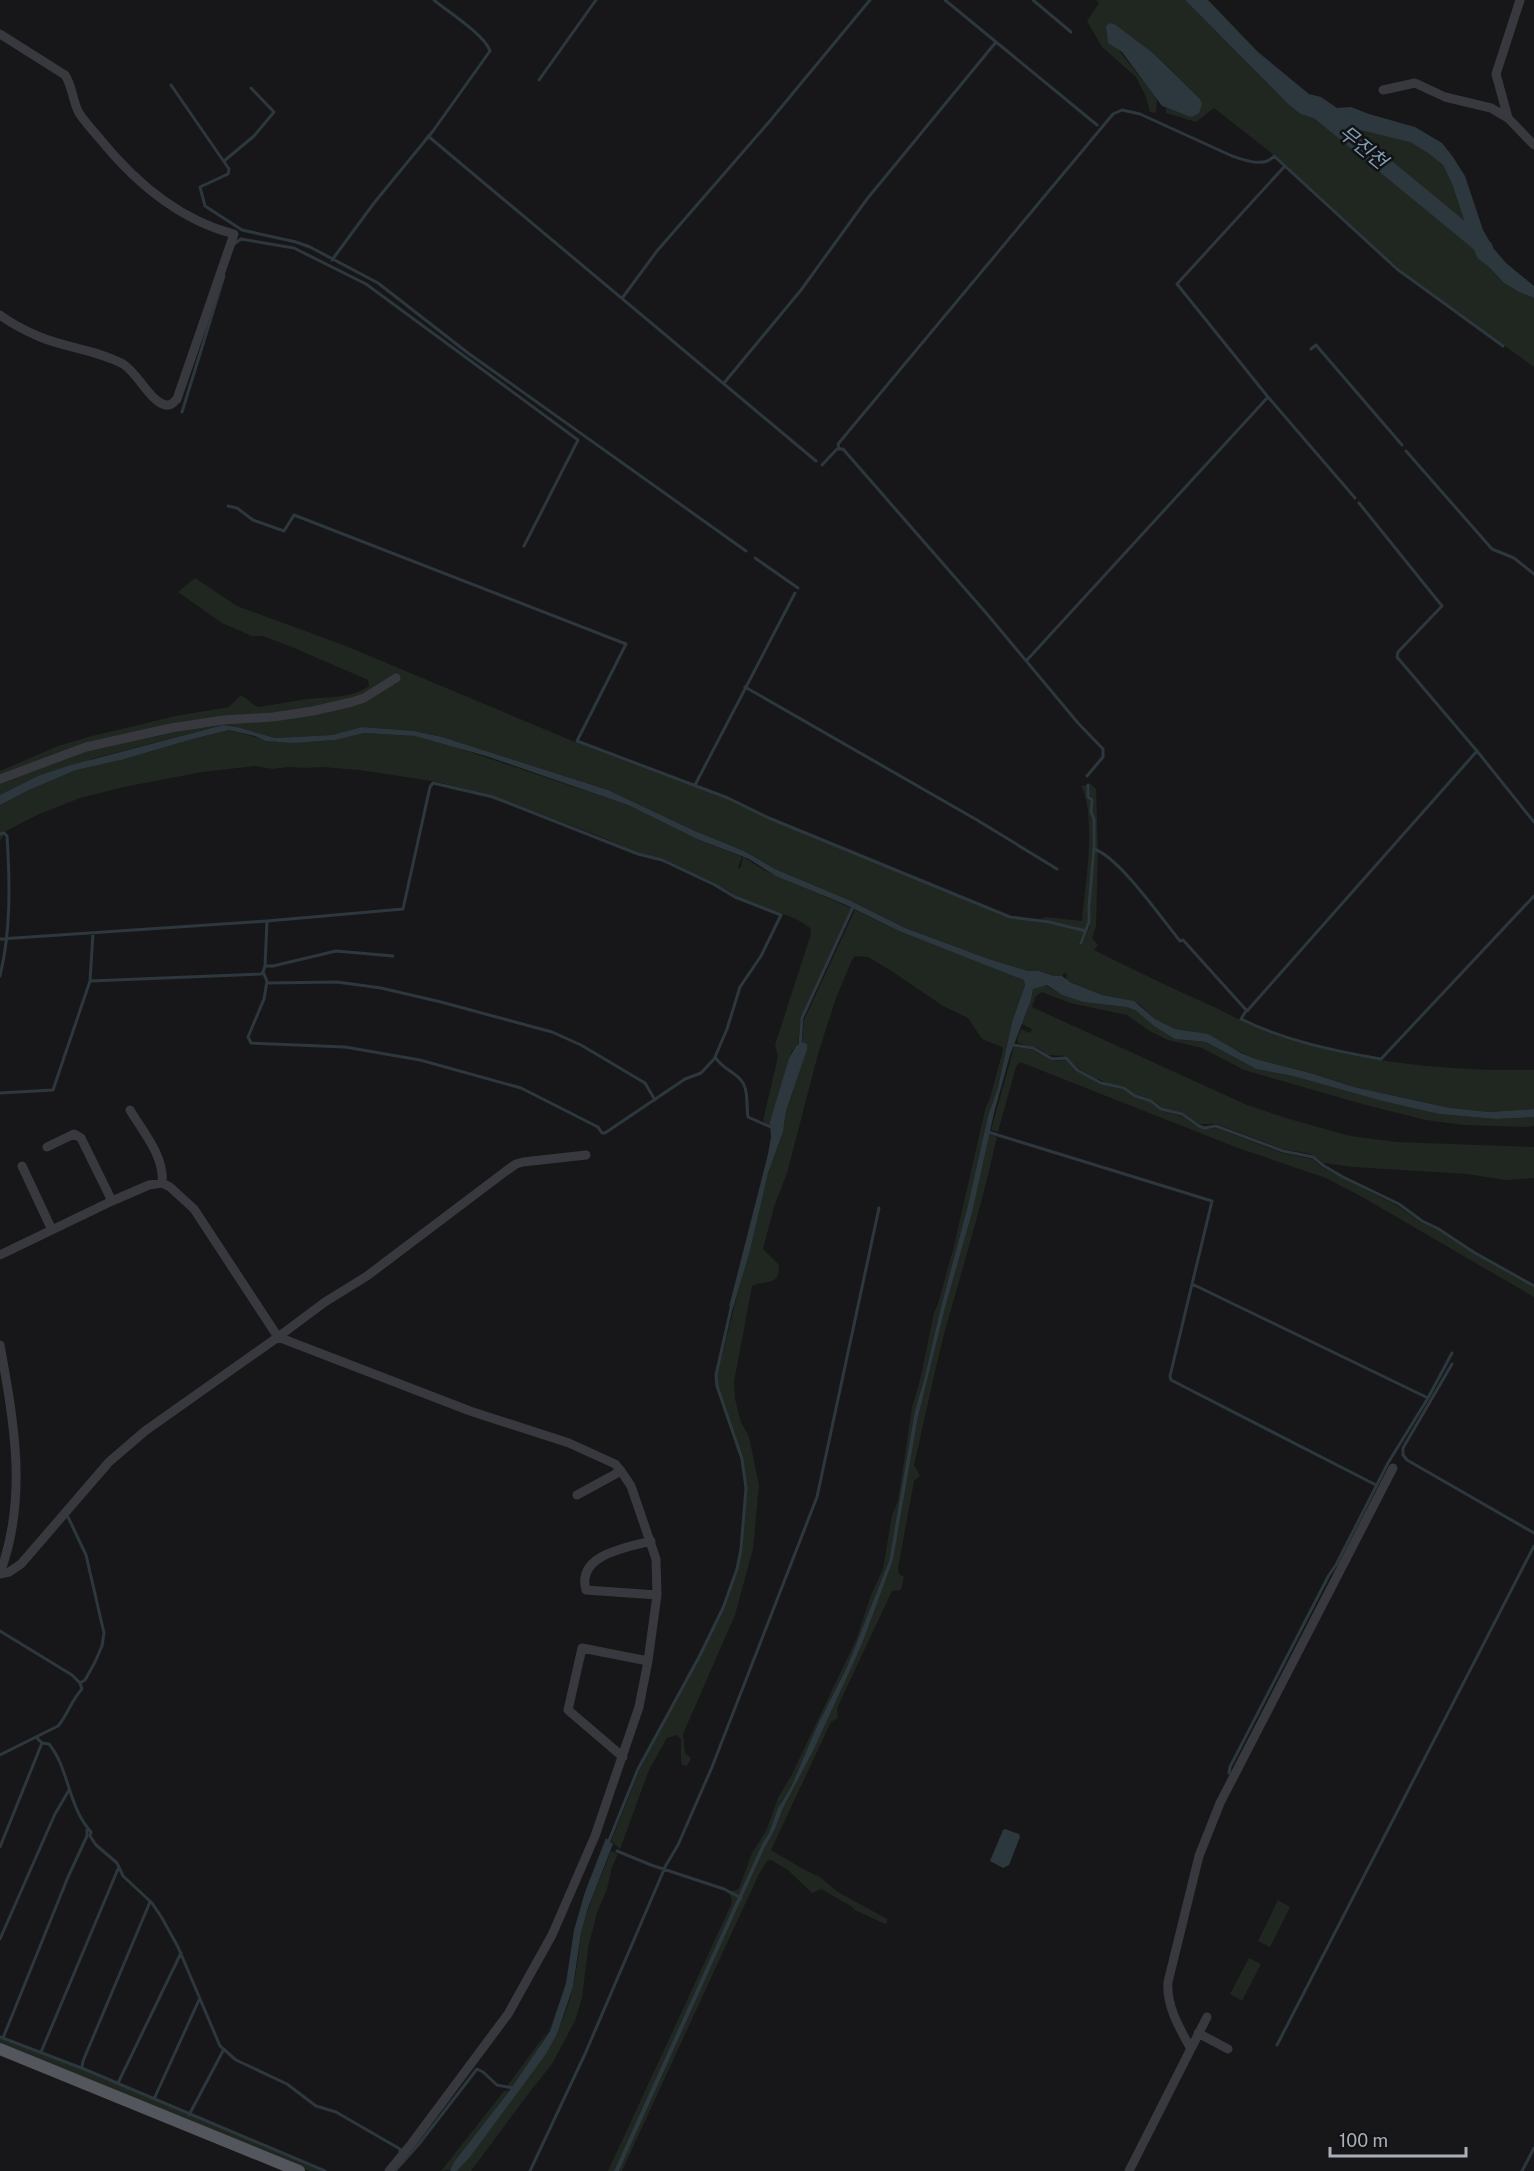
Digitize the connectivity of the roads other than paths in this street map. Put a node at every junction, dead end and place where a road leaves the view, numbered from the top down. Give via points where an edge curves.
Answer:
1 (1520, 0) edge
2 (0, 34) edge
3 (1383, 90) dead end
4 (1508, 118) junction
5 (1534, 145) edge
6 (0, 315) edge
7 (396, 678) dead end
8 (0, 779) edge
9 (130, 1110) dead end
10 (47, 1147) dead end
11 (586, 1155) dead end
12 (22, 1167) dead end
13 (162, 1183) junction
14 (112, 1201) junction
15 (52, 1230) junction
16 (0, 1255) edge
17 (278, 1338) junction
18 (0, 1345) edge
19 (1393, 1468) dead end
20 (621, 1471) junction
21 (577, 1495) dead end
22 (651, 1541) junction
23 (0, 1574) edge
24 (657, 1595) junction
25 (648, 1661) junction
26 (623, 1757) junction
27 (1207, 2017) dead end
28 (1198, 2033) junction
29 (0, 2049) edge
30 (1191, 2049) junction
31 (1228, 2049) dead end
32 (299, 2171) edge
33 (389, 2171) edge
34 (1129, 2171) edge

1 - 4 street via 1496,74
2 - 6 street via 65,75 80,115 137,180 191,218 234,234 177,399 171,405 159,402 124,365 41,338
3 - 4 street via 1415,83 1445,97 1491,108
4 - 5 street
7 - 8 street via 352,702 273,717 161,730 86,747
9 - 13 street via 159,1158
10 - 14 street via 74,1134 81,1138
11 - 17 street via 516,1164
12 - 15 street
13 - 14 street
13 - 17 street via 194,1209
14 - 15 street
15 - 16 street
17 - 20 street via 470,1411 569,1443 615,1464
17 - 23 street via 145,1431 109,1462 21,1564
18 - 23 street via 16,1446 14,1518
19 - 30 street via 1220,1803 1199,1856 1167,1994
20 - 21 street
20 - 22 street via 631,1486
22 - 24 street
22 - 24 street via 619,1549 594,1562 584,1583 586,1590
24 - 25 street
25 - 26 street
25 - 26 street via 582,1648 568,1710
26 - 33 street via 595,1836 552,1935 520,1994
27 - 28 street
28 - 30 street
28 - 31 street
29 - 32 main road
30 - 34 street

